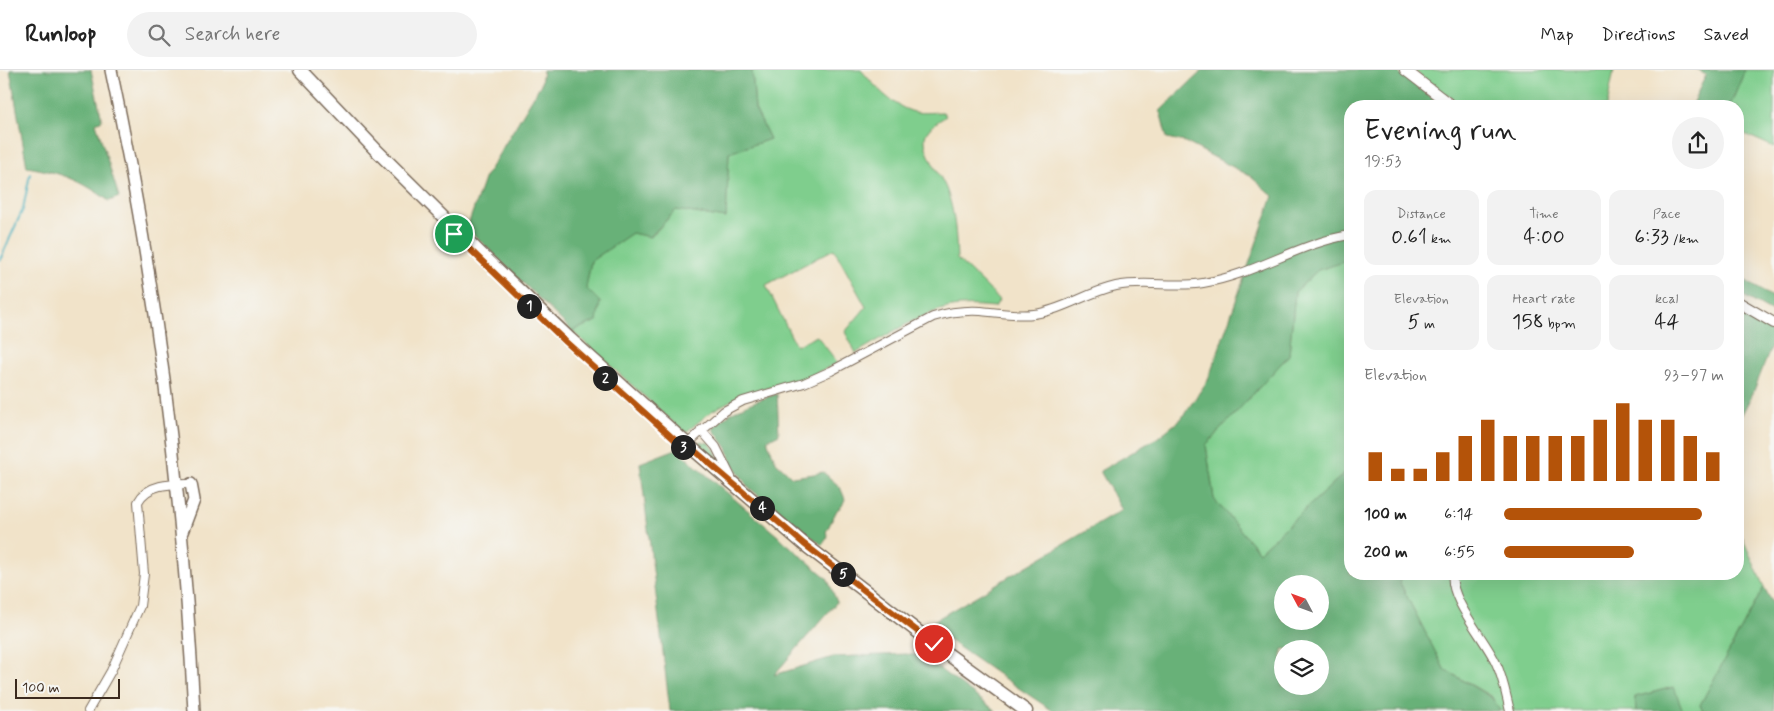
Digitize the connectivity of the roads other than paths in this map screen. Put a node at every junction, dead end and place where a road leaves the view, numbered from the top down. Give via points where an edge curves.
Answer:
1 (104, 70) edge
2 (110, 70) edge
3 (293, 70) edge
4 (300, 70) edge
5 (1405, 70) edge
6 (1444, 100) edge
7 (1344, 236) edge
8 (1744, 306) edge
9 (1774, 323) edge
10 (701, 430) junction
11 (686, 446) junction
12 (173, 484) junction
13 (192, 484) joint
14 (747, 496) junction
15 (181, 534) junction
16 (1452, 580) edge
17 (88, 711) edge
18 (187, 711) edge
19 (194, 711) edge
20 (1015, 711) edge
21 (1026, 711) edge
22 (1510, 711) edge

1 - 12 main road via 128,189
2 - 12 main road via 147,265 162,366
3 - 11 main road via 372,154 578,353
4 - 11 main road via 479,252
5 - 6 street
7 - 10 street via 1325,240 1203,284 1116,286 1050,311 1033,314 965,311 945,314 920,323 804,383 743,401 724,411
8 - 9 street
10 - 11 street
10 - 14 street via 716,447 729,474
11 - 14 main road
11 - 20 main road via 800,547
12 - 13 street
12 - 15 main road
12 - 17 street via 149,490 138,502 144,574 140,606 111,671
12 - 18 main road
13 - 15 main road via 194,500
14 - 21 main road via 804,544
15 - 19 main road
16 - 22 street via 1456,596 1497,663

